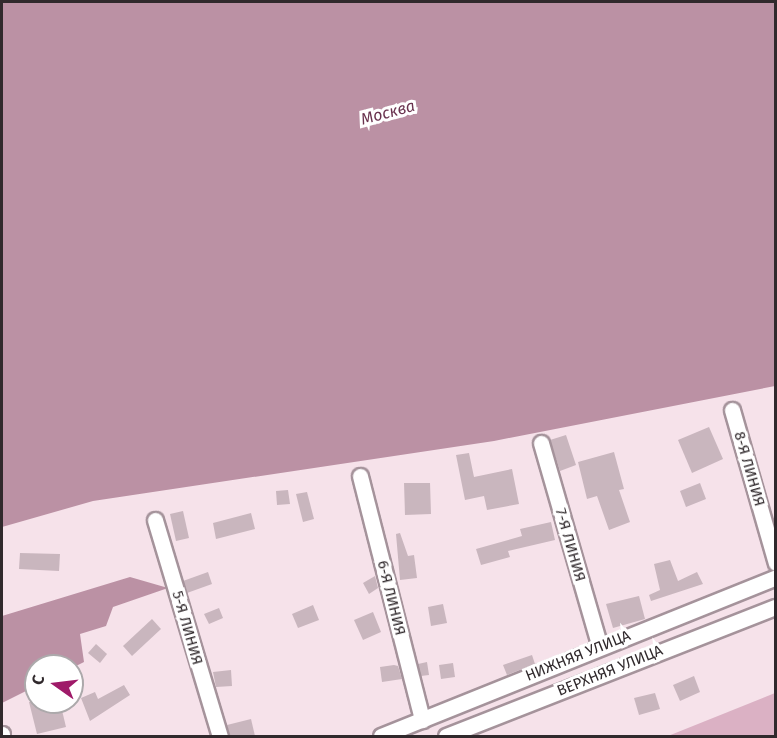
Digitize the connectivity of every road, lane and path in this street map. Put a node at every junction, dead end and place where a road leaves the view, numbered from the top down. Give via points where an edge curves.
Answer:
1 (732, 410) dead end
2 (541, 443) dead end
3 (360, 476) dead end
4 (155, 520) dead end
5 (776, 563) edge
6 (776, 577) edge
7 (776, 607) edge
8 (600, 647) junction
9 (422, 720) junction
10 (220, 736) edge
11 (381, 736) edge
12 (446, 736) edge

1 - 5 street, 8-Я ЛИНИЯ
2 - 8 street, 7-Я ЛИНИЯ
3 - 9 street, 6-Я ЛИНИЯ
4 - 10 street, 5-Я ЛИНИЯ
6 - 8 street, НИЖНЯЯ УЛИЦА
7 - 12 street, ВЕРХНЯЯ УЛИЦА
8 - 9 street, НИЖНЯЯ УЛИЦА
9 - 11 street, НИЖНЯЯ УЛИЦА

